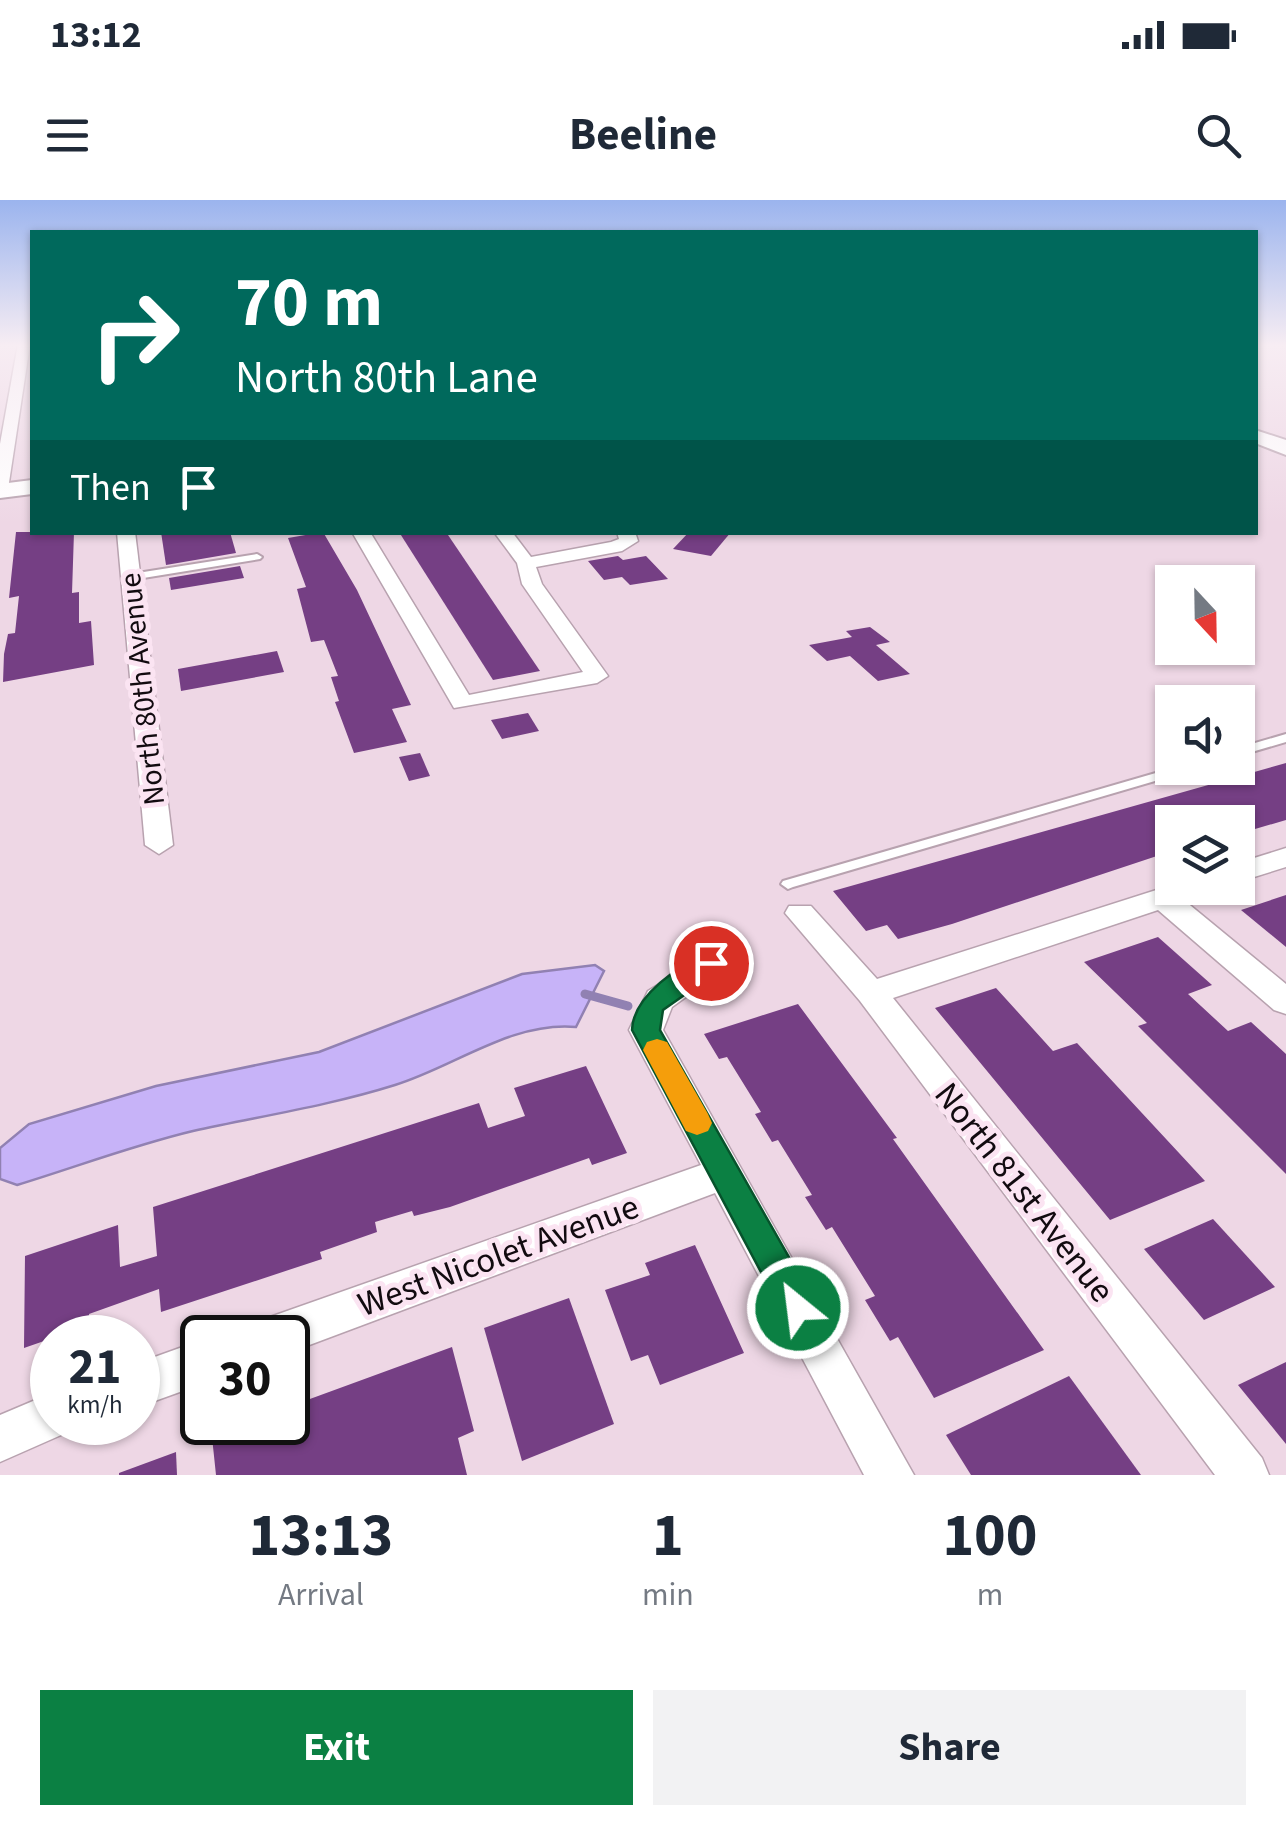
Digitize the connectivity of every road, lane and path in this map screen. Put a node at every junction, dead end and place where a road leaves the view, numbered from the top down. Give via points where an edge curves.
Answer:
1 (14, 404) edge
2 (1258, 439) edge
3 (1286, 448) edge
4 (30, 476) edge
5 (1, 480) edge
6 (30, 487) edge
7 (0, 490) edge
8 (126, 535) edge
9 (363, 535) edge
10 (505, 535) edge
11 (627, 537) edge
12 (257, 557) dead end
13 (526, 563) junction
14 (131, 577) junction
15 (1286, 738) edge
16 (1255, 747) edge
17 (1155, 778) edge
18 (158, 845) dead end
19 (1286, 857) edge
20 (1255, 867) edge
21 (794, 898) joint
22 (1155, 901) edge
23 (1169, 905) edge
24 (711, 963) dead end
25 (871, 994) junction
26 (1286, 1002) edge
27 (725, 1174) junction
28 (310, 1324) edge
29 (30, 1426) edge
30 (0, 1439) edge
31 (890, 1475) edge
32 (1244, 1475) edge

1 - 5 street
2 - 3 main road
4 - 5 main road
5 - 7 street
6 - 7 main road
8 - 14 street, North 80th Avenue
9 - 13 street via 462,703 597,676 532,584
10 - 13 street
11 - 13 street
12 - 14 lane
14 - 18 street, North 80th Avenue
15 - 16 lane
17 - 21 lane
19 - 20 street
21 - 25 street, North 81st Avenue
22 - 25 street
23 - 26 street
24 - 27 street via 654,1003 646,1030
25 - 32 street, North 81st Avenue
27 - 28 street, West Nicolet Avenue
27 - 31 street
29 - 30 street

